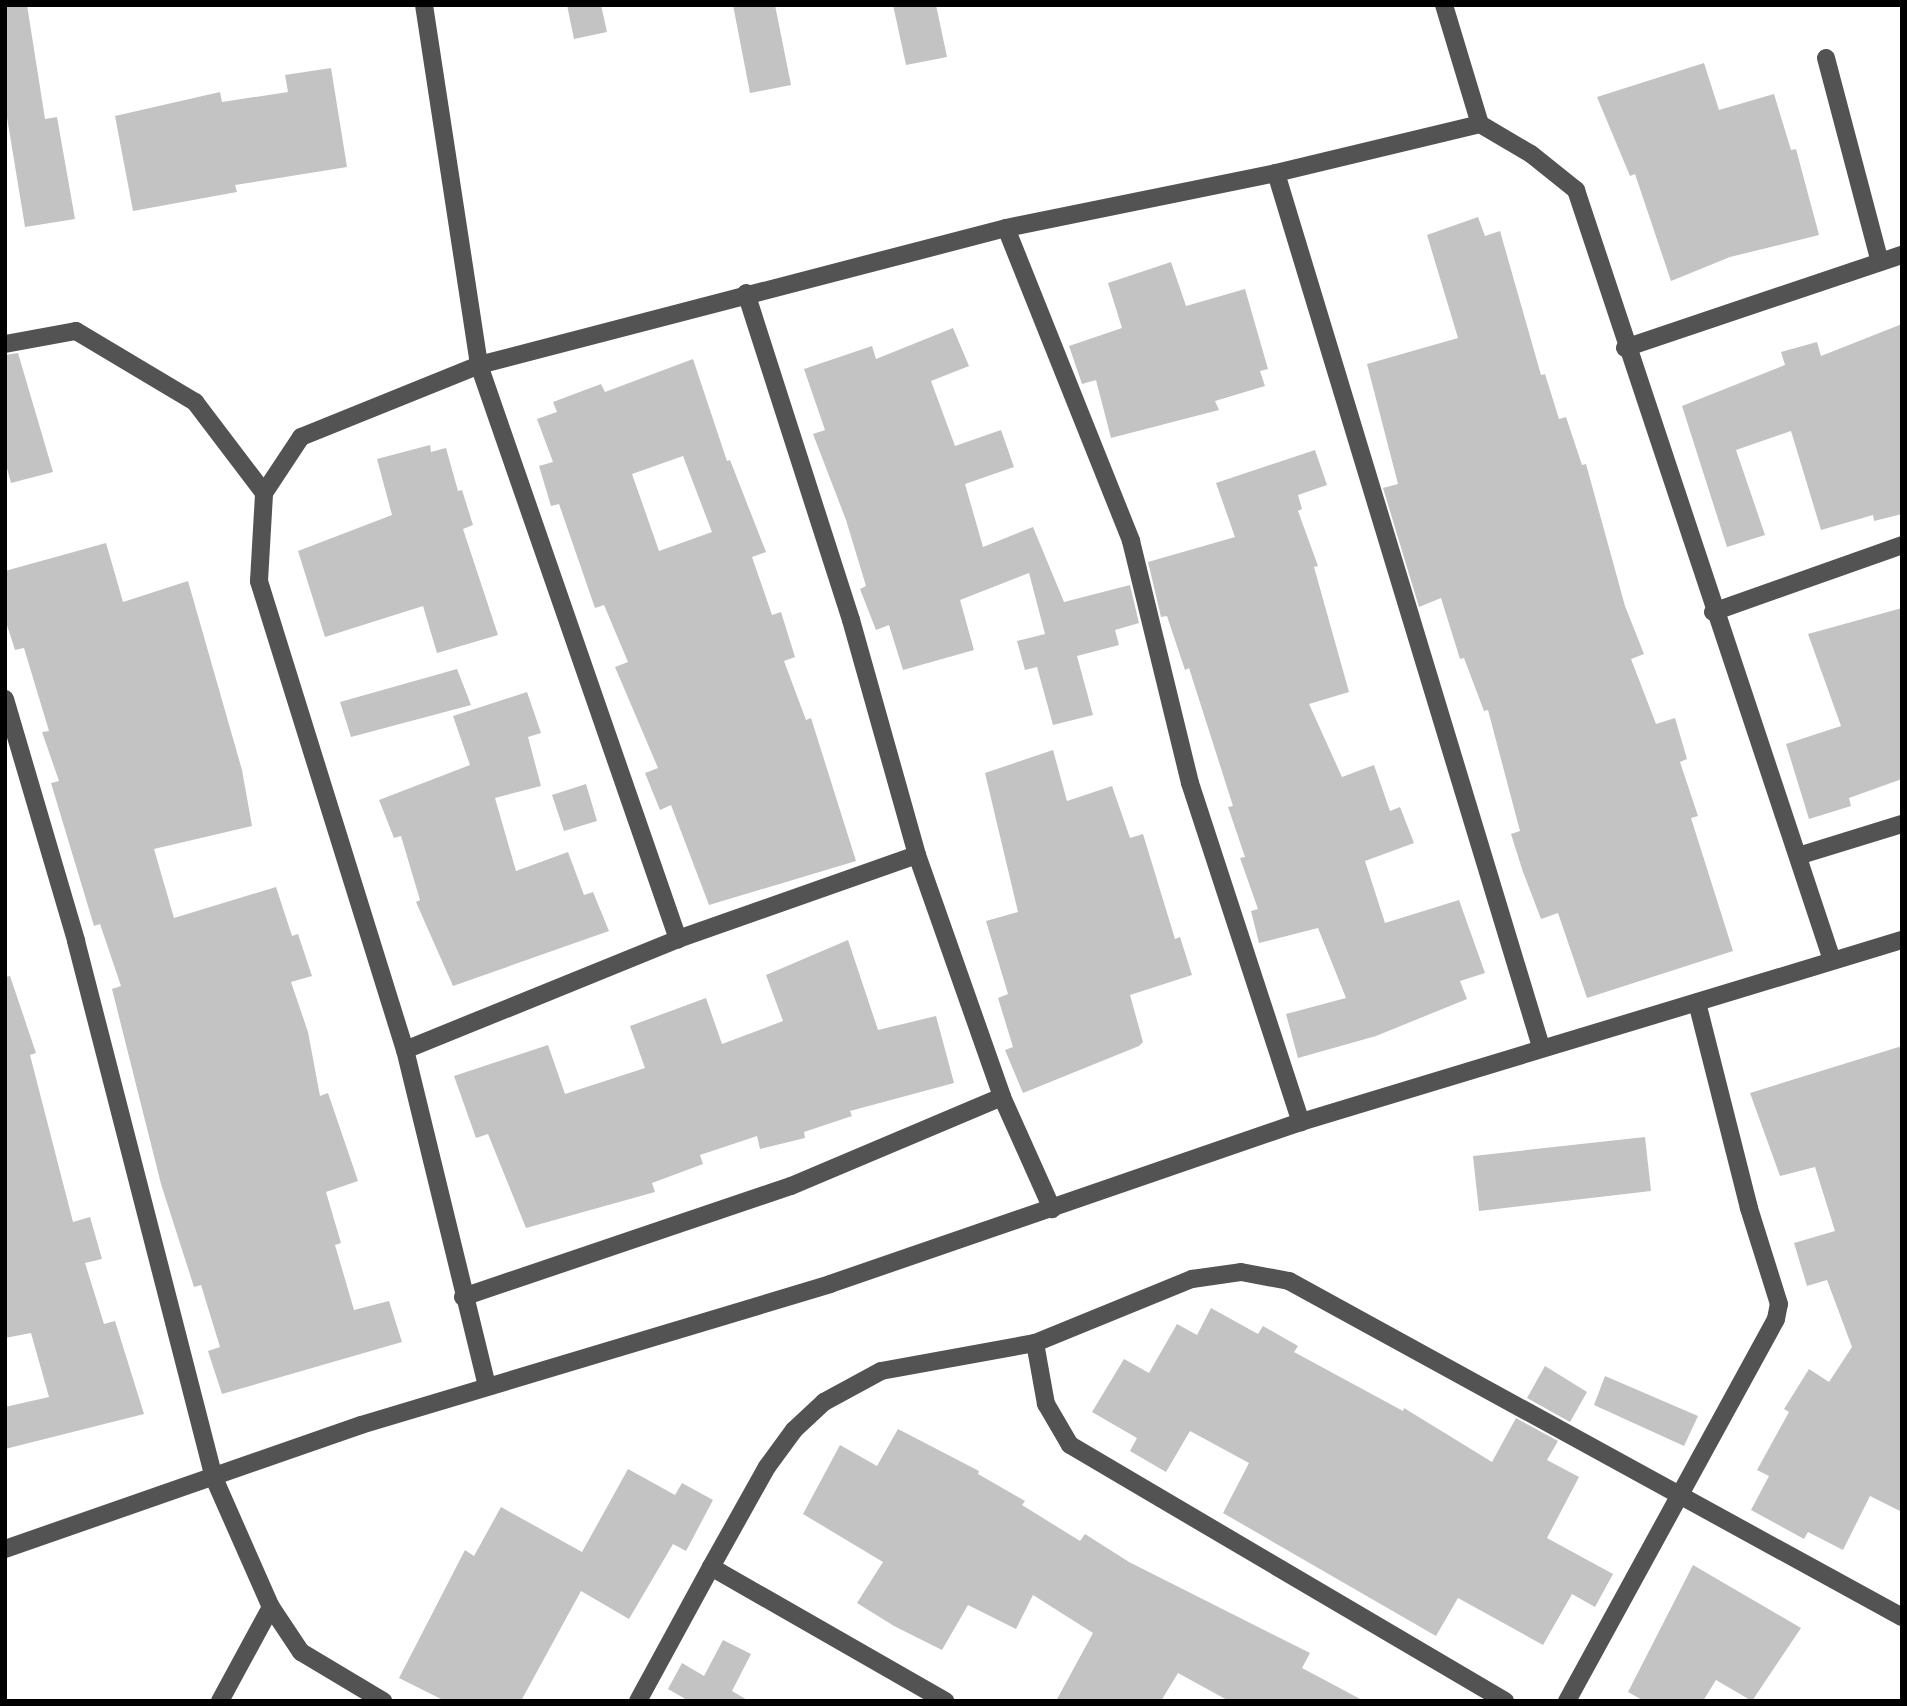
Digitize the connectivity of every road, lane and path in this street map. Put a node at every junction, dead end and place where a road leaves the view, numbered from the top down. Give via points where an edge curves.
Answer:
1 (424, 5) edge
2 (1444, 5) edge
3 (1826, 58) dead end
4 (1480, 124) junction
5 (1276, 173) junction
6 (1006, 228) junction
7 (1902, 255) edge
8 (1880, 262) junction
9 (746, 293) junction
10 (5, 344) edge
11 (1625, 348) junction
12 (479, 365) junction
13 (264, 493) junction
14 (1902, 545) edge
15 (1713, 612) junction
16 (5, 699) edge
17 (1902, 824) edge
18 (918, 855) junction
19 (1798, 856) junction
20 (678, 939) junction
21 (1902, 940) edge
22 (1832, 960) junction
23 (1697, 1002) junction
24 (1541, 1047) junction
25 (405, 1050) junction
26 (1002, 1097) junction
27 (1301, 1122) junction
28 (1052, 1209) junction
29 (463, 1297) junction
30 (1035, 1343) junction
31 (488, 1386) junction
32 (214, 1478) junction
33 (1682, 1493) junction
34 (5, 1549) edge
35 (711, 1567) junction
36 (271, 1606) junction
37 (1902, 1617) edge
38 (220, 1701) edge
39 (383, 1701) edge
40 (638, 1701) edge
41 (945, 1701) edge
42 (1505, 1701) edge
43 (1567, 1701) edge

1 - 12 street
2 - 4 street
3 - 8 street
4 - 5 street
4 - 11 street via 1531,154 1576,190
5 - 6 street
5 - 24 street
6 - 9 street
6 - 27 street via 1131,541 1190,783
7 - 8 street
8 - 11 street
9 - 12 street
9 - 18 street via 851,620
10 - 13 street via 76,331 195,402
11 - 15 street
12 - 13 street via 300,437
12 - 20 street
13 - 25 street via 259,581
14 - 15 street
15 - 19 street
16 - 32 street via 76,941
17 - 19 street
18 - 20 street
18 - 26 street
19 - 22 street
20 - 25 street
21 - 22 street
22 - 23 street
23 - 24 street
23 - 33 street via 1749,1208 1779,1304 1776,1319
24 - 27 street
25 - 29 street
26 - 28 street
26 - 29 street via 791,1186
27 - 28 street
28 - 31 street via 830,1284
29 - 31 street
30 - 33 street via 1192,1279 1241,1272 1289,1281
30 - 35 street via 881,1371 824,1402 794,1430 767,1467
30 - 42 street via 1046,1404 1070,1445
31 - 32 street
32 - 34 street
32 - 36 street
33 - 37 street
33 - 43 street
35 - 40 street
35 - 41 street
36 - 38 street
36 - 39 street via 301,1652

